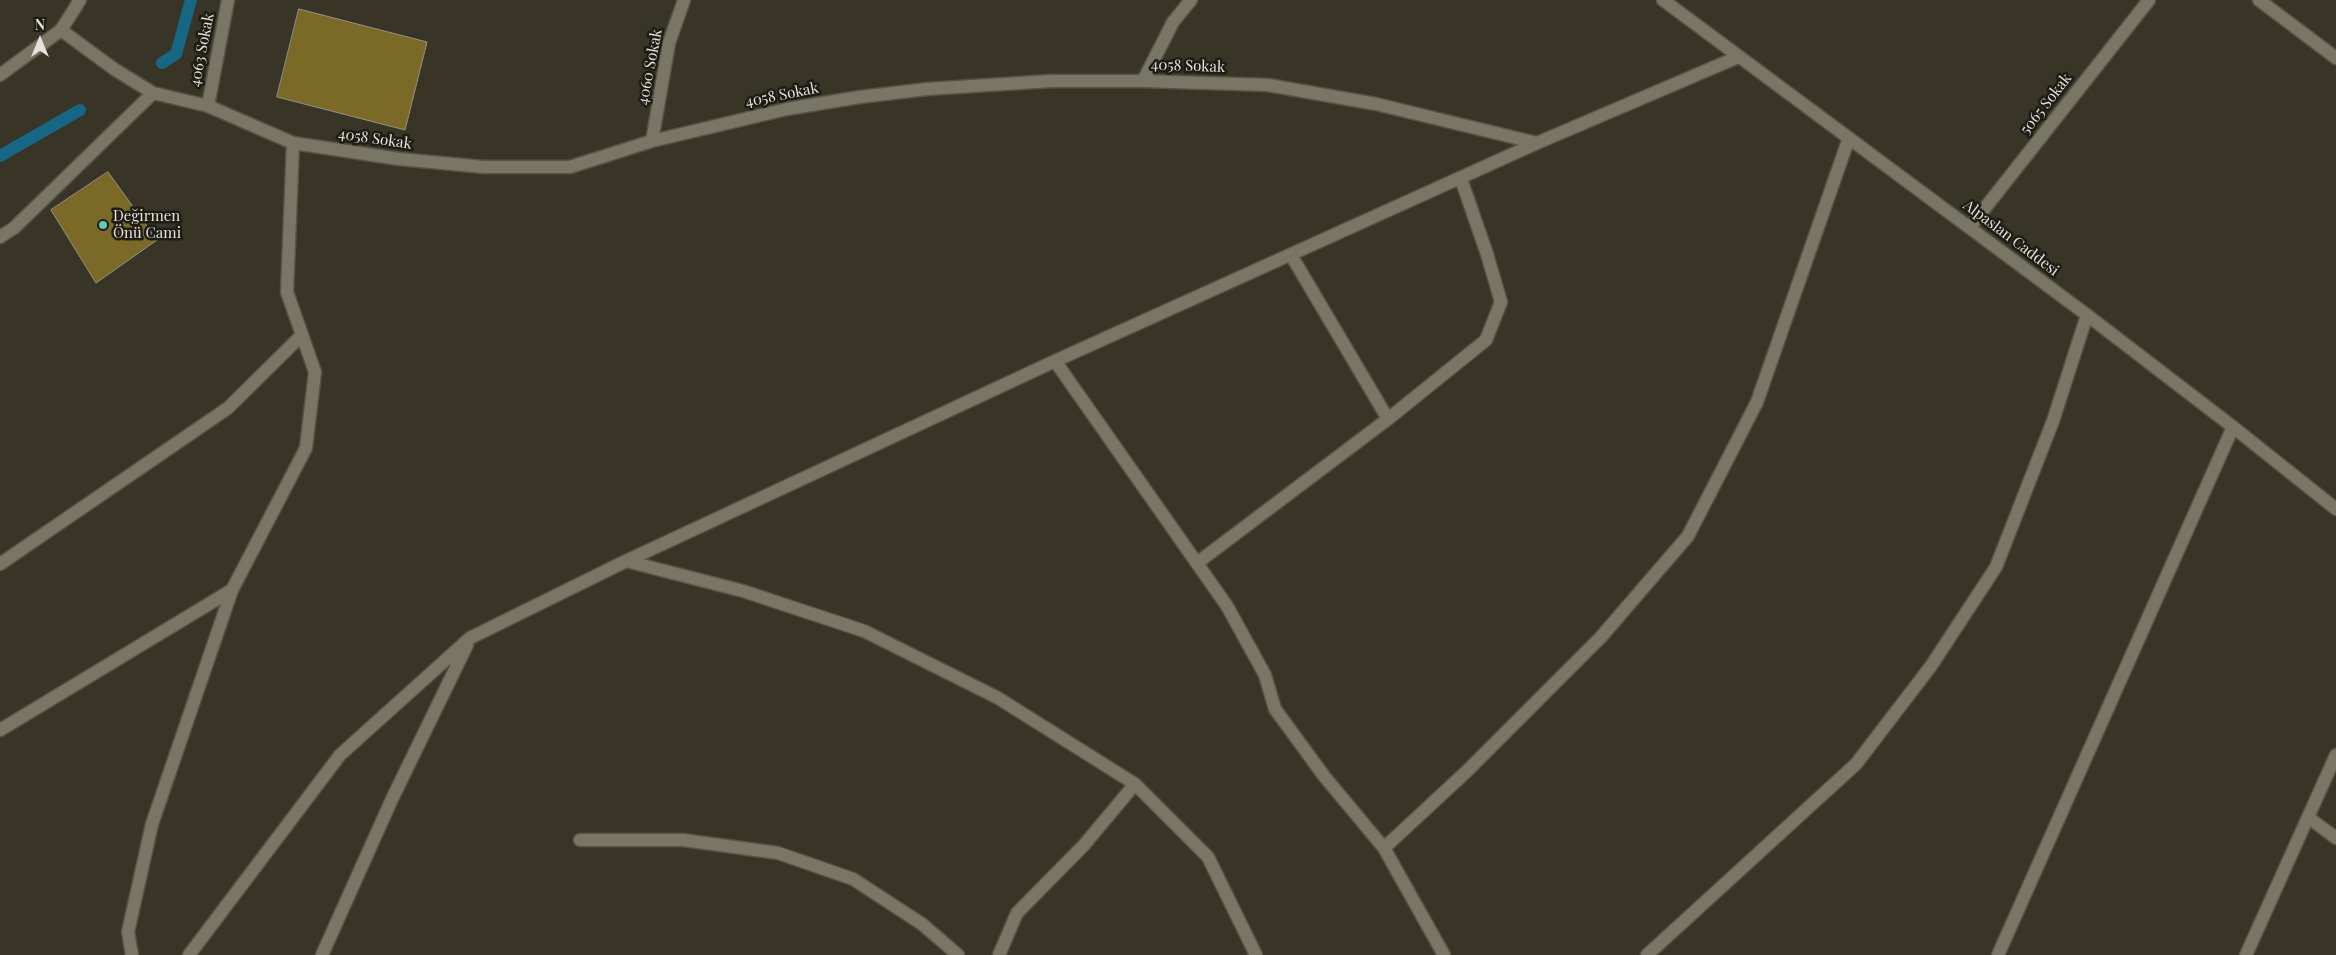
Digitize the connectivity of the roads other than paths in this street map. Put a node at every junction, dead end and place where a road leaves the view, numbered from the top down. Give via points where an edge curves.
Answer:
1 (80, 0) edge
2 (228, 0) edge
3 (684, 0) edge
4 (1191, 0) edge
5 (1662, 0) edge
6 (2148, 0) edge
7 (2259, 0) edge
8 (62, 30) junction
9 (1738, 57) junction
10 (2336, 58) edge
11 (0, 75) edge
12 (1143, 81) junction
13 (153, 93) junction
14 (208, 106) junction
15 (1848, 138) junction
16 (652, 141) junction
17 (293, 144) junction
18 (1537, 144) junction
19 (1461, 178) junction
20 (1970, 228) junction
21 (0, 237) edge
22 (1291, 255) junction
23 (2087, 315) junction
24 (302, 335) junction
25 (1055, 361) junction
26 (1388, 419) junction
27 (2233, 426) junction
28 (2336, 509) edge
29 (626, 562) junction
30 (1197, 563) junction
31 (0, 564) edge
32 (232, 590) junction
33 (470, 638) junction
34 (0, 730) edge
35 (2336, 755) edge
36 (1135, 784) junction
37 (2309, 818) junction
38 (2336, 838) edge
39 (580, 840) dead end
40 (1384, 848) junction
41 (2249, 953) edge
42 (132, 955) edge
43 (189, 955) edge
44 (322, 955) edge
45 (958, 955) edge
46 (1000, 955) edge
47 (1256, 955) edge
48 (1444, 955) edge
49 (1647, 955) edge
50 (1998, 955) edge

1 - 8 street
2 - 14 street, 4063 Sokak
3 - 16 street, 4060 Sokak via 669,43
4 - 12 street via 1172,22
5 - 9 street, Alpaslan Caddesi
6 - 20 street, 5065 Sokak
7 - 10 street
8 - 11 street
8 - 13 street, 4058 Sokak
9 - 15 street, Alpaslan Caddesi
9 - 18 street
12 - 16 street, 4058 Sokak via 1051,81 928,88 787,109
12 - 18 street, 4058 Sokak via 1268,85 1376,104
13 - 14 street, 4058 Sokak
13 - 21 street via 14,228
14 - 17 street, 4058 Sokak
15 - 20 street, Alpaslan Caddesi
15 - 40 street via 1757,402 1688,536 1601,637 1466,772
16 - 17 street, 4058 Sokak via 570,167 494,167 399,159
17 - 24 street via 287,292
18 - 19 street
19 - 22 street
19 - 26 street via 1501,302 1486,340
20 - 23 street, Alpaslan Caddesi
22 - 25 street
22 - 26 street
23 - 27 street, Alpaslan Caddesi
23 - 49 street via 2053,421 1996,567 1931,666 1856,764
24 - 31 street via 228,408
24 - 32 street via 315,372 306,448
25 - 29 street
25 - 30 street
26 - 30 street
27 - 28 street, Alpaslan Caddesi
27 - 50 street
29 - 33 street
29 - 36 street via 743,591 864,631 998,698
30 - 40 street via 1227,606 1265,674 1275,709 1324,776
32 - 34 street
32 - 42 street via 152,824 128,932
33 - 43 street via 340,755
33 - 44 street via 392,799
35 - 37 street
36 - 46 street via 1084,845 1017,913
36 - 47 street via 1208,857
37 - 38 street
37 - 41 street
39 - 45 street via 683,840 778,853 853,879 922,924
40 - 48 street

